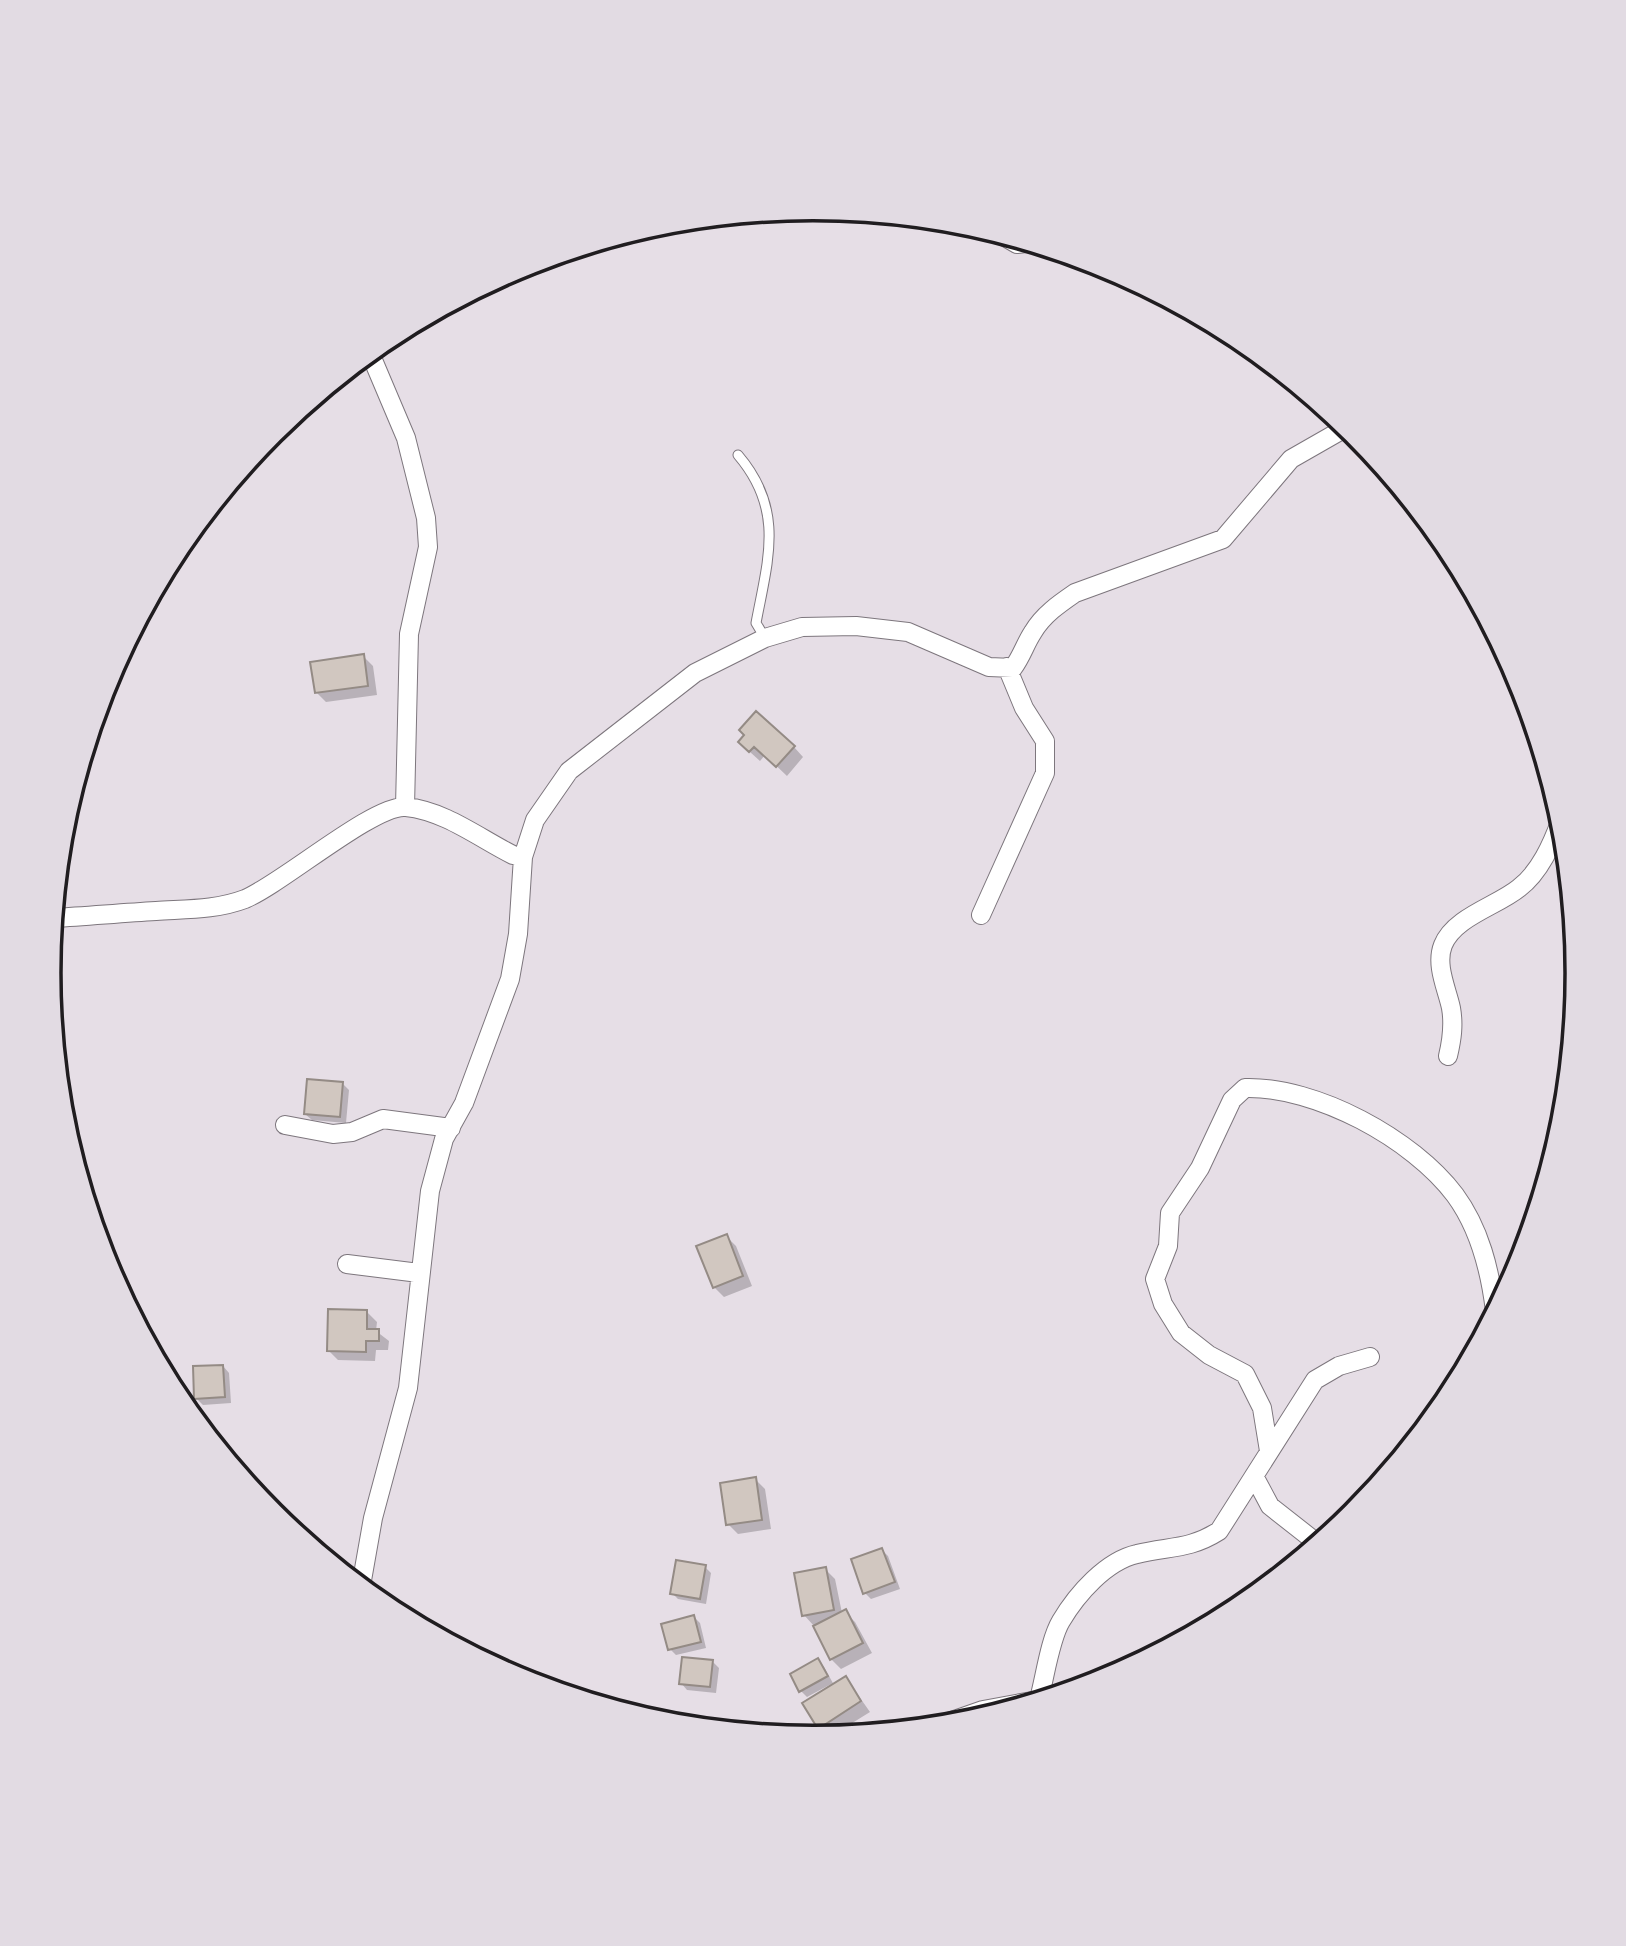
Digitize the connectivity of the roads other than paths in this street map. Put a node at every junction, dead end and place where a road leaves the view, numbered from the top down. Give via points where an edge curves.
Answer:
1 (374, 363) edge
2 (1337, 434) edge
3 (738, 455) dead end
4 (765, 638) junction
5 (1007, 667) junction
6 (405, 807) junction
7 (1553, 842) edge
8 (523, 857) junction
9 (981, 915) dead end
10 (64, 917) edge
11 (1448, 1056) dead end
12 (285, 1125) dead end
13 (451, 1128) junction
14 (346, 1264) dead end
15 (419, 1273) junction
16 (1491, 1296) edge
17 (1370, 1357) dead end
18 (1269, 1451) junction
19 (1254, 1476) junction
20 (1310, 1537) edge
21 (363, 1575) edge
22 (1042, 1689) edge

1 - 6 street via 406,438 426,518 428,547 409,634
2 - 5 street via 1291,459 1223,539 1075,593 1054,607 1033,632 1022,657
3 - 4 lane via 764,492 771,535 756,623
4 - 5 street via 802,627 856,626 908,632 989,667
4 - 8 street via 695,673 569,771 535,820
5 - 9 street via 1024,708 1045,741 1045,773
6 - 8 street via 442,818
6 - 10 street via 389,809 363,824 246,899 214,908
7 - 11 street via 1522,887 1464,922 1443,946 1453,1032
8 - 13 street via 510,979 489,1042
12 - 13 street via 333,1134 352,1132 383,1119
13 - 15 street via 430,1191
14 - 15 street
15 - 21 street via 408,1388 373,1518
16 - 18 street via 1481,1244 1455,1196 1427,1164 1381,1133 1313,1099 1286,1090 1245,1088 1232,1100 1200,1168 1170,1213 1168,1246 1155,1279 1163,1304 1181,1333 1245,1374 1262,1408
17 - 18 street via 1339,1366 1315,1380
18 - 19 street
19 - 20 street via 1270,1506
19 - 22 street via 1219,1531 1200,1543 1137,1554 1113,1564 1088,1587 1060,1622

